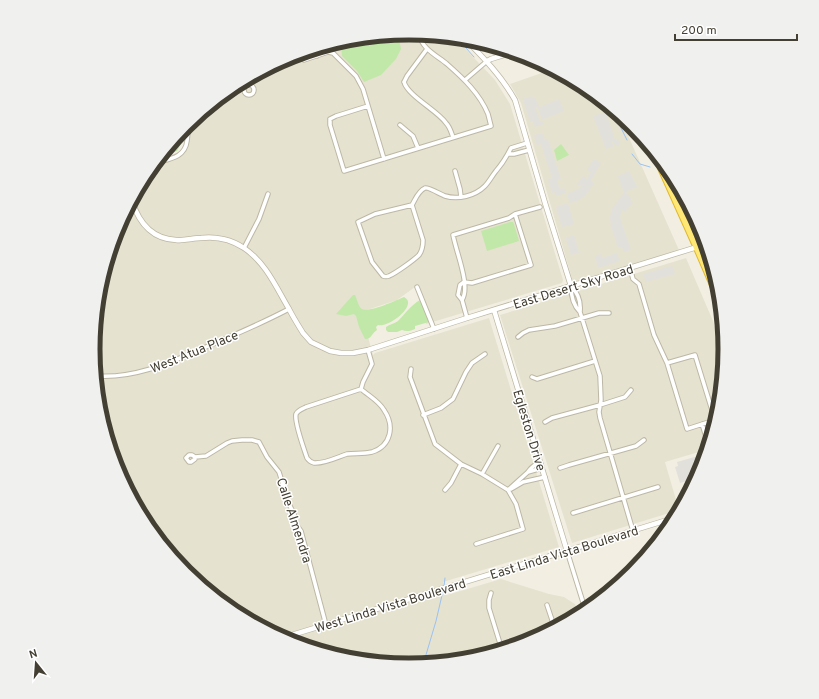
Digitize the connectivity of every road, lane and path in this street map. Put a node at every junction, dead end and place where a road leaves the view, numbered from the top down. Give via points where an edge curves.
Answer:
1 (421, 41) edge
2 (474, 47) edge
3 (427, 49) junction
4 (505, 55) edge
5 (317, 56) joint
6 (304, 60) dead end
7 (487, 61) junction
8 (465, 80) junction
9 (368, 106) junction
10 (400, 125) dead end
11 (188, 134) edge
12 (453, 137) junction
13 (527, 142) junction
14 (418, 148) junction
15 (529, 150) junction
16 (508, 154) junction
17 (384, 159) junction
18 (165, 160) edge
19 (454, 171) dead end
20 (663, 172) edge
21 (268, 194) dead end
22 (461, 197) junction
23 (412, 205) junction
24 (540, 207) dead end
25 (134, 208) edge
26 (515, 214) junction
27 (701, 245) edge
28 (244, 248) junction
29 (697, 248) junction
30 (630, 268) junction
31 (711, 280) edge
32 (464, 282) junction
33 (571, 286) junction
34 (417, 287) dead end
35 (289, 309) junction
36 (494, 310) junction
37 (609, 313) dead end
38 (467, 318) junction
39 (582, 318) junction
40 (436, 328) junction
41 (518, 336) dead end
42 (368, 350) junction
43 (485, 354) dead end
44 (595, 361) junction
45 (667, 363) junction
46 (411, 369) dead end
47 (102, 376) edge
48 (532, 377) dead end
49 (361, 390) junction
50 (630, 390) dead end
51 (600, 405) junction
52 (713, 412) edge
53 (423, 414) junction
54 (545, 422) dead end
55 (710, 422) edge
56 (702, 424) junction
57 (706, 437) edge
58 (644, 440) dead end
59 (498, 446) dead end
60 (611, 453) junction
61 (195, 457) dead end
62 (540, 462) junction
63 (462, 464) junction
64 (542, 468) junction
65 (560, 468) dead end
66 (528, 472) junction
67 (482, 474) junction
68 (544, 477) junction
69 (534, 479) junction
70 (658, 487) dead end
71 (445, 490) dead end
72 (508, 490) junction
73 (624, 498) junction
74 (573, 513) dead end
75 (668, 520) edge
76 (634, 531) junction
77 (476, 544) dead end
78 (567, 551) junction
79 (474, 579) joint
80 (491, 593) dead end
81 (547, 605) dead end
82 (584, 605) edge
83 (553, 623) edge
84 (326, 625) junction
85 (291, 635) edge
86 (501, 645) edge

1 - 3 street
2 - 7 street
3 - 8 street
3 - 12 street via 403,82 447,123
4 - 7 street
5 - 6 street
5 - 9 street via 332,51 356,76
7 - 8 street
7 - 13 street via 515,100
8 - 12 street via 480,98 488,114 490,126
9 - 17 street
9 - 17 street via 330,118 344,171
10 - 14 street via 413,136
11 - 18 street via 184,151 179,156
12 - 14 street
13 - 15 street
13 - 16 street via 511,148
14 - 17 street
15 - 16 street
15 - 33 street
16 - 22 street via 486,186
19 - 22 street
20 - 29 highway
21 - 28 street
22 - 23 street via 451,198 425,188
23 - 23 street via 375,214 358,222 372,262 383,276 390,276 416,258 422,250 423,240
24 - 26 street
25 - 28 street, East Desert Sky Road via 142,223 158,236 176,240 215,238
26 - 32 street via 453,235
26 - 32 street via 531,265 472,283
27 - 29 street, East Desert Sky Road
28 - 35 street, East Desert Sky Road via 264,266
29 - 30 street, East Desert Sky Road
29 - 31 highway
30 - 33 street, East Desert Sky Road
30 - 45 street via 633,279 639,284 654,335
32 - 38 street via 460,285 458,295
33 - 36 street, East Desert Sky Road
33 - 39 street via 576,291
34 - 40 street
35 - 42 street, East Desert Sky Road via 311,342 341,353
35 - 47 street, West Atua Place via 156,368 123,376
36 - 38 street, East Desert Sky Road
36 - 62 street, Egleston Drive
37 - 39 street
38 - 40 street, East Desert Sky Road
39 - 41 street via 529,330
39 - 44 street
40 - 42 street, East Desert Sky Road
42 - 49 street via 372,364
43 - 53 street via 472,363 453,398 441,408
44 - 48 street via 537,379
44 - 51 street via 601,380
45 - 52 street via 695,355
45 - 56 street via 686,429
46 - 53 street via 410,377
49 - 49 street via 299,410 296,422 309,461 319,463 347,454 370,453 380,449 385,443 390,434 391,423 384,409
50 - 51 street via 625,397
51 - 54 street
51 - 60 street via 600,418
53 - 63 street via 435,444
55 - 56 street
56 - 57 street
58 - 60 street via 636,446
59 - 67 street
60 - 65 street
60 - 73 street
61 - 84 street, Calle Almendra via 206,456 232,441 259,442 279,472 287,500 301,531
62 - 64 street, Egleston Drive
62 - 66 street
63 - 67 street
63 - 71 street
64 - 66 street
64 - 68 street, Egleston Drive
66 - 69 street
66 - 72 street
67 - 72 street
68 - 69 street
68 - 78 street, Egleston Drive
69 - 72 street
70 - 73 street
72 - 77 street via 516,504 523,529
73 - 74 street
73 - 76 street
75 - 76 street, East Linda Vista Boulevard
76 - 78 street, East Linda Vista Boulevard
78 - 79 street, East Linda Vista Boulevard
78 - 82 street
79 - 84 street, West Linda Vista Boulevard
80 - 86 street via 488,600 489,608
81 - 83 street
84 - 85 street, West Linda Vista Boulevard

